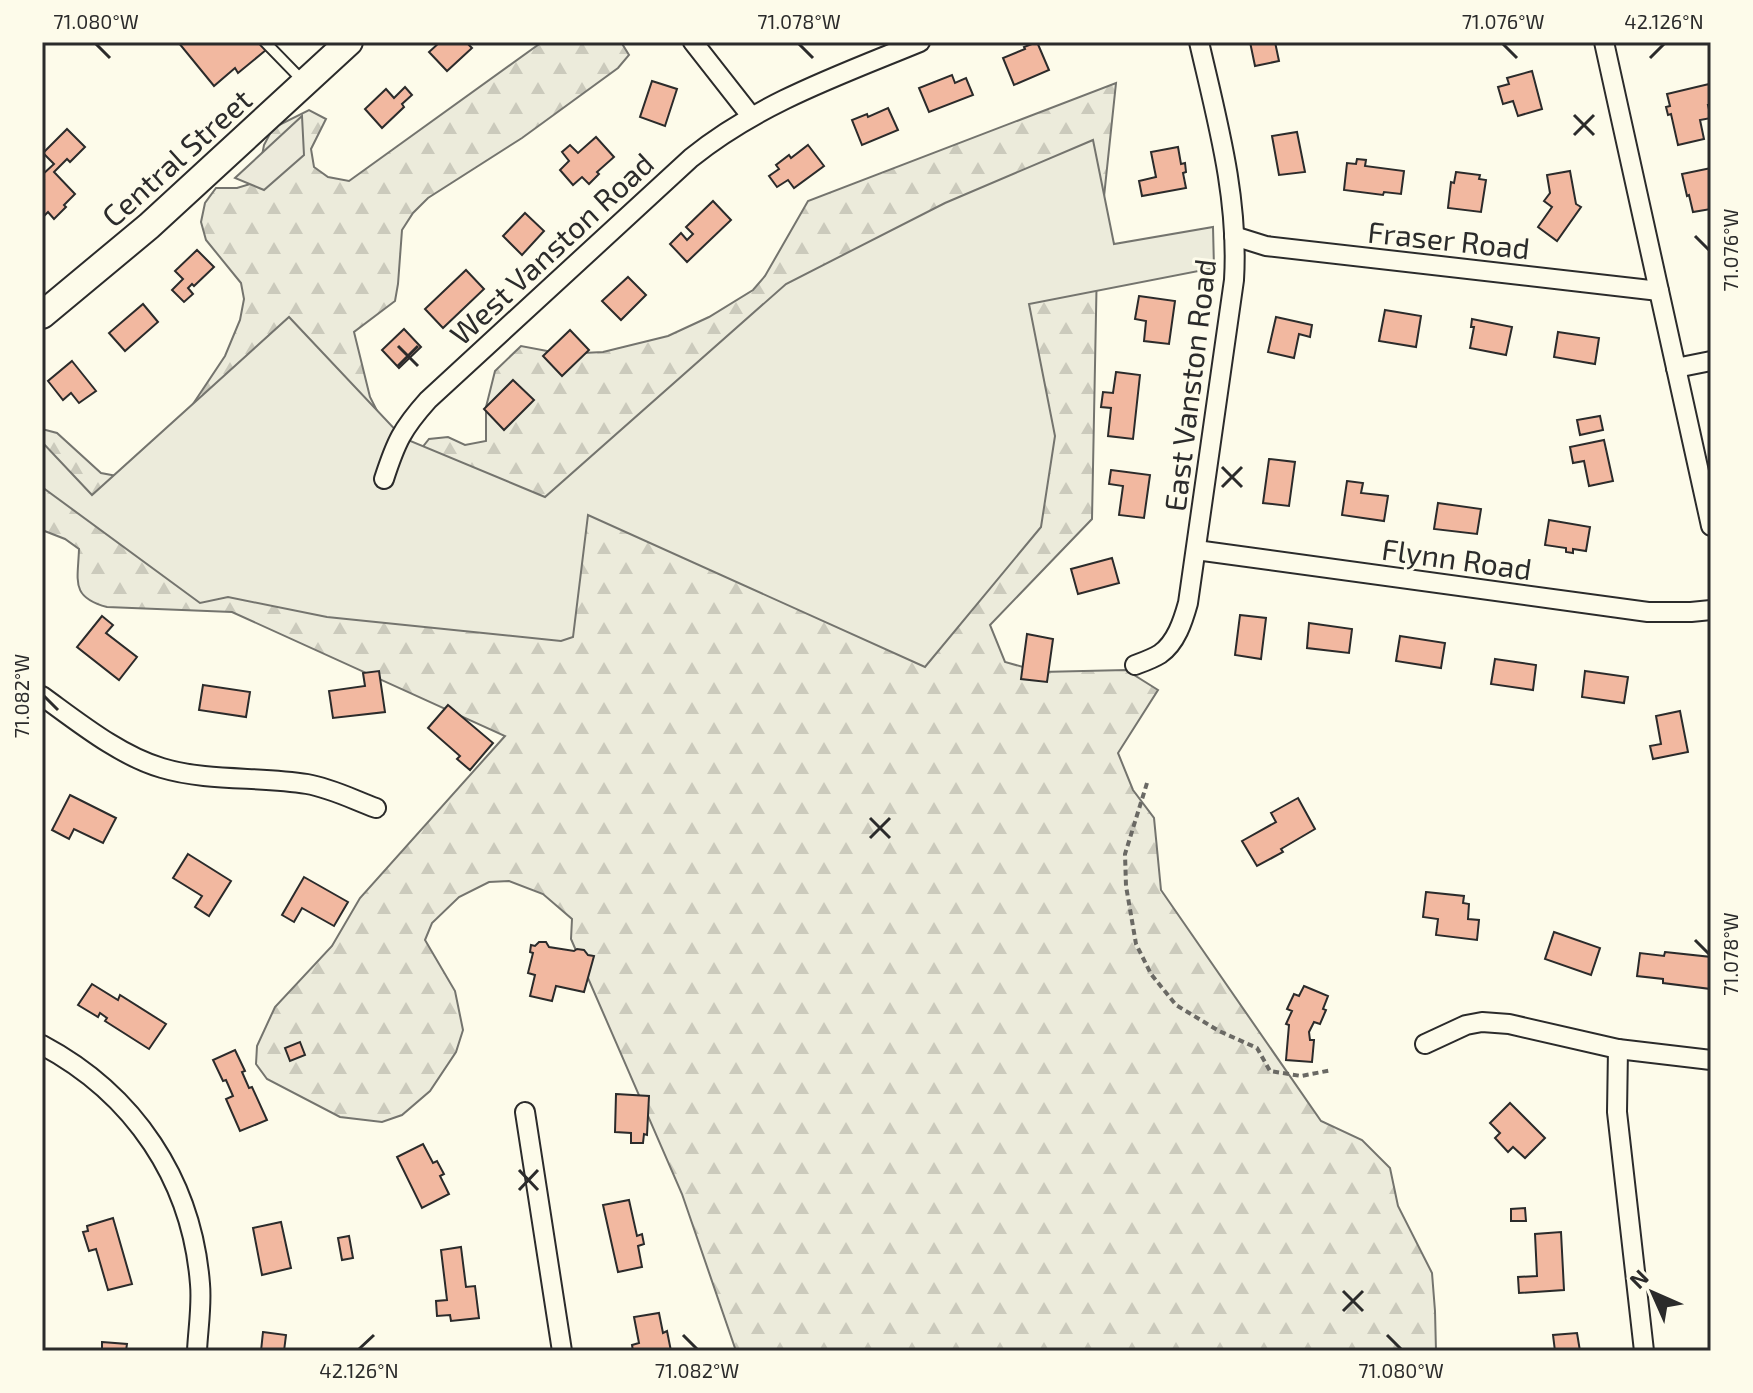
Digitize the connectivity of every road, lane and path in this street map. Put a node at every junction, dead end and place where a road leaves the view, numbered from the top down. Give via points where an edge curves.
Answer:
1 (265, 42) edge
2 (349, 42) edge
3 (693, 42) edge
4 (920, 42) edge
5 (1199, 42) edge
6 (1604, 42) edge
7 (305, 83) junction
8 (751, 116) junction
9 (1234, 236) junction
10 (1659, 291) junction
11 (42, 315) edge
12 (1711, 361) edge
13 (1676, 368) junction
14 (384, 479) dead end
15 (1711, 526) edge
16 (1196, 550) junction
17 (1711, 610) edge
18 (1135, 665) dead end
19 (42, 696) edge
20 (1147, 783) dead end
21 (376, 808) dead end
22 (1425, 1044) dead end
23 (42, 1045) edge
24 (1618, 1049) junction
25 (1711, 1060) edge
26 (1332, 1070) dead end
27 (525, 1112) dead end
28 (197, 1351) edge
29 (562, 1351) edge
30 (1644, 1351) edge

1 - 7 lane
2 - 7 main road, Central Street
3 - 8 street
4 - 8 street
5 - 9 street, East Vanston Road via 1228,177
6 - 10 street
7 - 11 main road, Central Street via 149,226
8 - 14 street, West Vanston Road via 691,158 428,400 402,431
9 - 10 street, Fraser Road via 1266,246
9 - 16 street, East Vanston Road via 1234,280
10 - 13 street
12 - 13 street
13 - 15 street
16 - 17 street, Flynn Road via 1648,612
16 - 18 street, East Vanston Road via 1182,624 1161,654
19 - 21 street via 147,763 222,778 309,784
20 - 26 path via 1125,854 1136,944 1151,974 1176,1005 1257,1048 1270,1071 1301,1076
22 - 24 street via 1482,1022
23 - 28 street via 115,1097 169,1171 196,1250
24 - 25 street
24 - 30 street via 1617,1112
27 - 29 street

